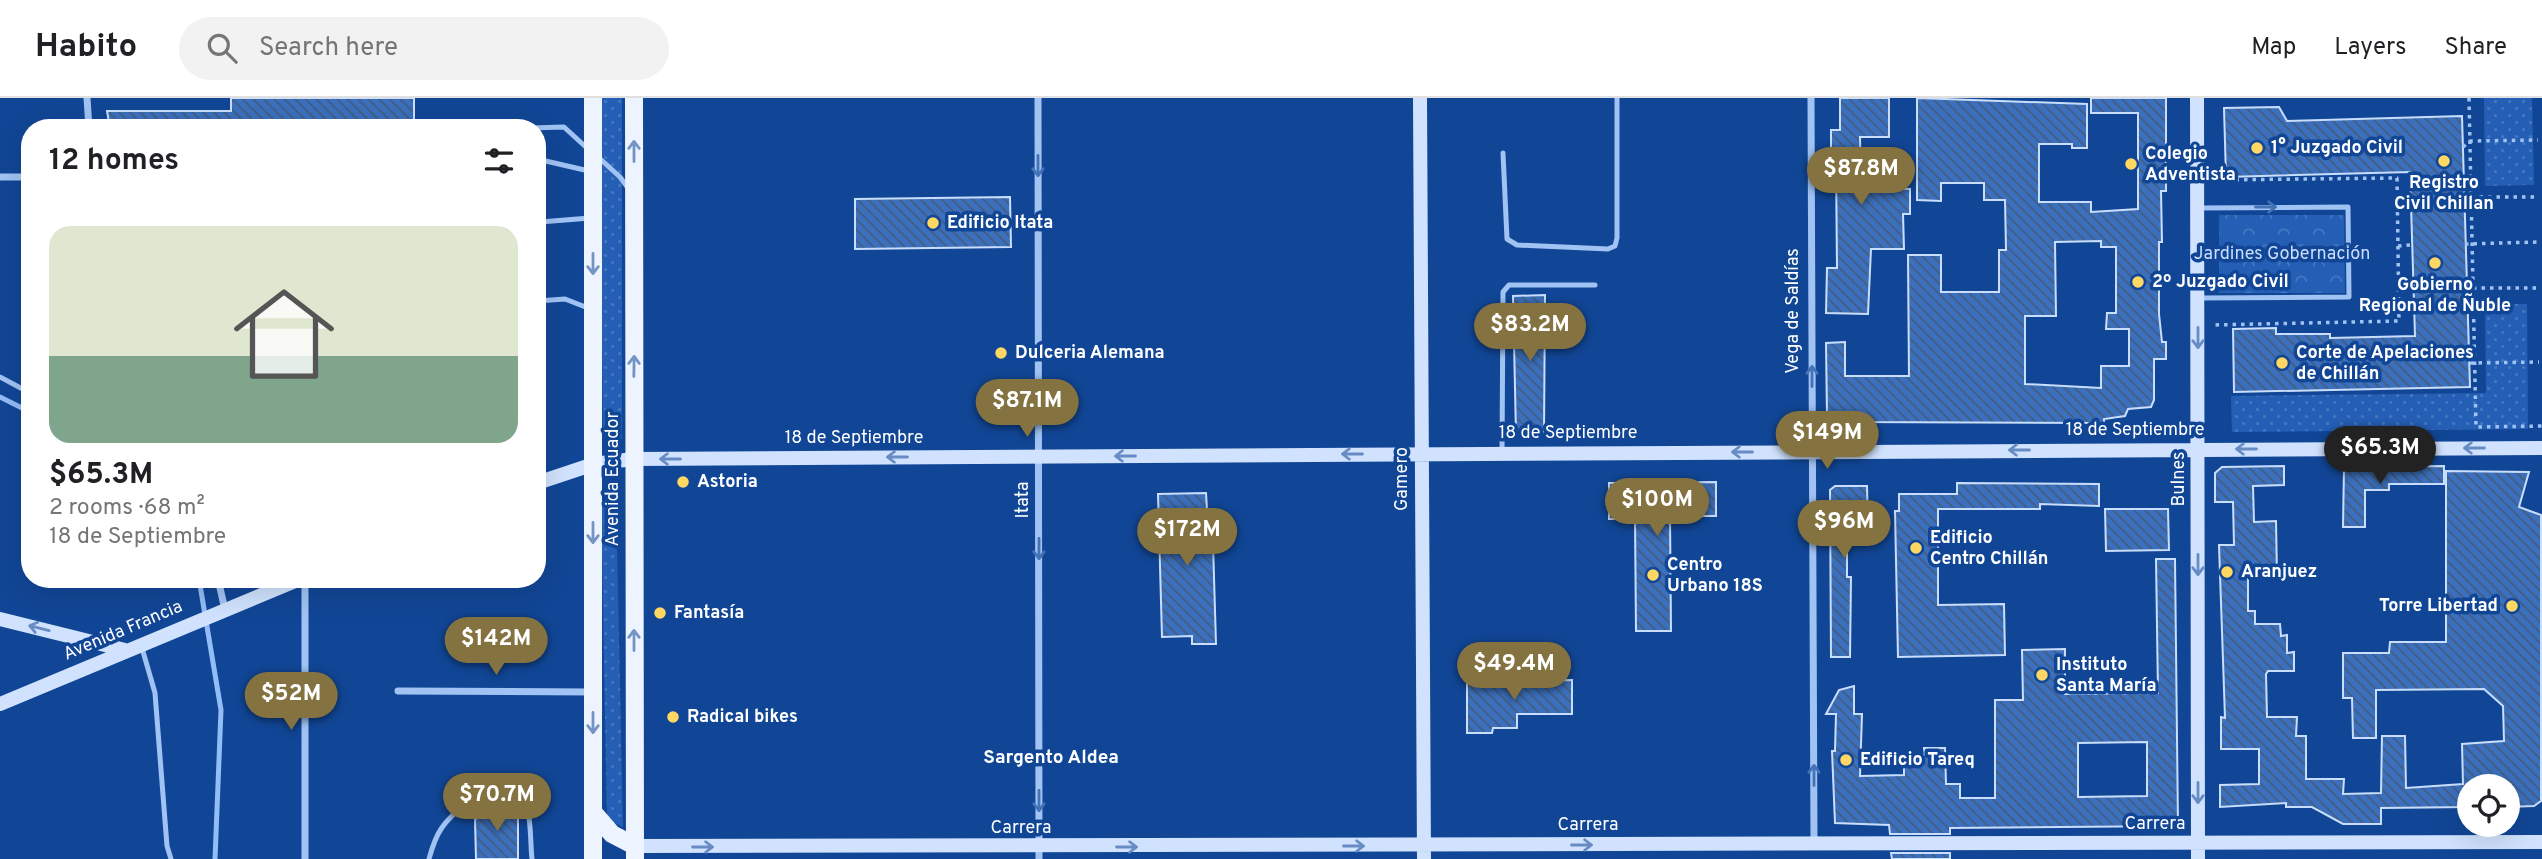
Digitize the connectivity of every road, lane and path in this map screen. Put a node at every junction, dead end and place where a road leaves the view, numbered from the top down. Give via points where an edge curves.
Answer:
1 (87, 98) edge
2 (593, 98) edge
3 (634, 98) edge
4 (1038, 98) edge
5 (1420, 98) edge
6 (1617, 98) edge
7 (1811, 98) edge
8 (2197, 98) edge
9 (2469, 98) edge
10 (88, 119) edge
11 (546, 128) edge
12 (2538, 140) dead end
13 (2470, 141) junction
14 (2463, 147) dead end
15 (1503, 153) dead end
16 (546, 159) edge
17 (593, 162) junction
18 (0, 177) edge
19 (21, 177) edge
20 (2197, 180) junction
21 (2471, 197) junction
22 (2538, 197) dead end
23 (635, 204) junction
24 (2197, 208) junction
25 (593, 218) junction
26 (546, 221) edge
27 (2539, 242) dead end
28 (2465, 244) dead end
29 (2472, 244) junction
30 (2410, 245) dead end
31 (2398, 246) junction
32 (1595, 285) dead end
33 (2473, 288) junction
34 (2539, 288) dead end
35 (2198, 298) junction
36 (546, 301) edge
37 (593, 310) junction
38 (2198, 325) junction
39 (2539, 362) dead end
40 (2472, 363) junction
41 (0, 377) edge
42 (21, 388) edge
43 (2542, 426) edge
44 (2542, 448) edge
45 (2198, 449) junction
46 (1813, 451) junction
47 (1420, 453) junction
48 (1502, 453) junction
49 (1039, 456) junction
50 (633, 459) junction
51 (594, 464) junction
52 (546, 480) edge
53 (219, 588) edge
54 (278, 588) edge
55 (306, 588) edge
56 (221, 611) junction
57 (0, 619) edge
58 (141, 644) junction
59 (125, 650) junction
60 (398, 691) dead end
61 (593, 692) junction
62 (0, 704) edge
63 (593, 812) junction
64 (2542, 842) edge
65 (2198, 843) junction
66 (1814, 844) junction
67 (1424, 852) edge
68 (635, 853) edge
69 (1039, 853) edge
70 (170, 859) edge
71 (305, 859) edge
72 (429, 859) edge
73 (532, 859) edge
74 (593, 859) edge
75 (1813, 859) edge
76 (2198, 859) edge

1 - 10 street
2 - 17 main road, Avenida Ecuador
23 -> 3 main road, Avenida Ecuador
4 -> 49 street, Itata
5 - 47 street, Gamero
6 - 15 lane via 1615,246 1601,251 1517,245 1507,239
46 -> 7 street, Vega de Saldías
8 - 20 street, Bulnes
9 - 13 path
11 - 17 lane via 564,127
12 - 13 path
13 - 14 path
13 - 21 path
16 - 17 lane
17 - 23 lane via 621,177
17 - 25 main road, Avenida Ecuador
18 - 19 street
20 - 24 street, Bulnes
20 - 31 path via 2397,178
21 - 22 path
21 - 29 path
50 -> 23 main road, Avenida Ecuador
24 - 35 street, Bulnes
24 -> 35 lane via 2348,207 2348,297
25 - 26 lane
25 -> 37 main road, Avenida Ecuador
27 - 29 path
28 - 29 path
29 - 33 path
30 - 31 path
31 - 38 path via 2399,321
32 - 48 lane via 1509,285 1503,292
33 - 34 path
33 - 40 path
35 - 38 street, Bulnes
36 - 37 lane via 565,299
37 - 51 main road, Avenida Ecuador
38 -> 45 street, Bulnes
39 - 40 path
40 - 43 path via 2476,427
41 - 42 lane
44 -> 45 street, 18 de Septiembre
45 -> 46 street, 18 de Septiembre
45 -> 65 street, Bulnes
46 -> 48 street, 18 de Septiembre
66 -> 46 street, Vega de Saldías
47 - 48 street, 18 de Septiembre
47 -> 49 street, 18 de Septiembre
47 - 67 street, Gamero
49 -> 50 street, 18 de Septiembre
49 -> 69 street, Itata
50 - 51 street, 18 de Septiembre
68 -> 50 main road, Avenida Ecuador
51 - 52 street
51 -> 61 main road, Avenida Ecuador
53 - 56 street
54 - 56 street, Avenida Francia
55 - 71 street
56 - 58 street, Avenida Francia
59 -> 57 street
58 - 59 street, Avenida Francia
58 - 70 lane via 155,693
59 - 62 street, Avenida Francia
60 - 61 street
61 -> 63 main road, Avenida Ecuador
63 - 68 main road
63 - 74 main road, Avenida Ecuador
64 - 65 street, Carrera
65 - 66 street, Carrera
65 - 76 street, Bulnes
67 -> 66 street, Carrera
66 - 75 street, Vega de Saldías
69 -> 67 street, Carrera
68 -> 69 street, Carrera
72 - 73 lane via 442,828 460,808 504,789 519,795 525,804

